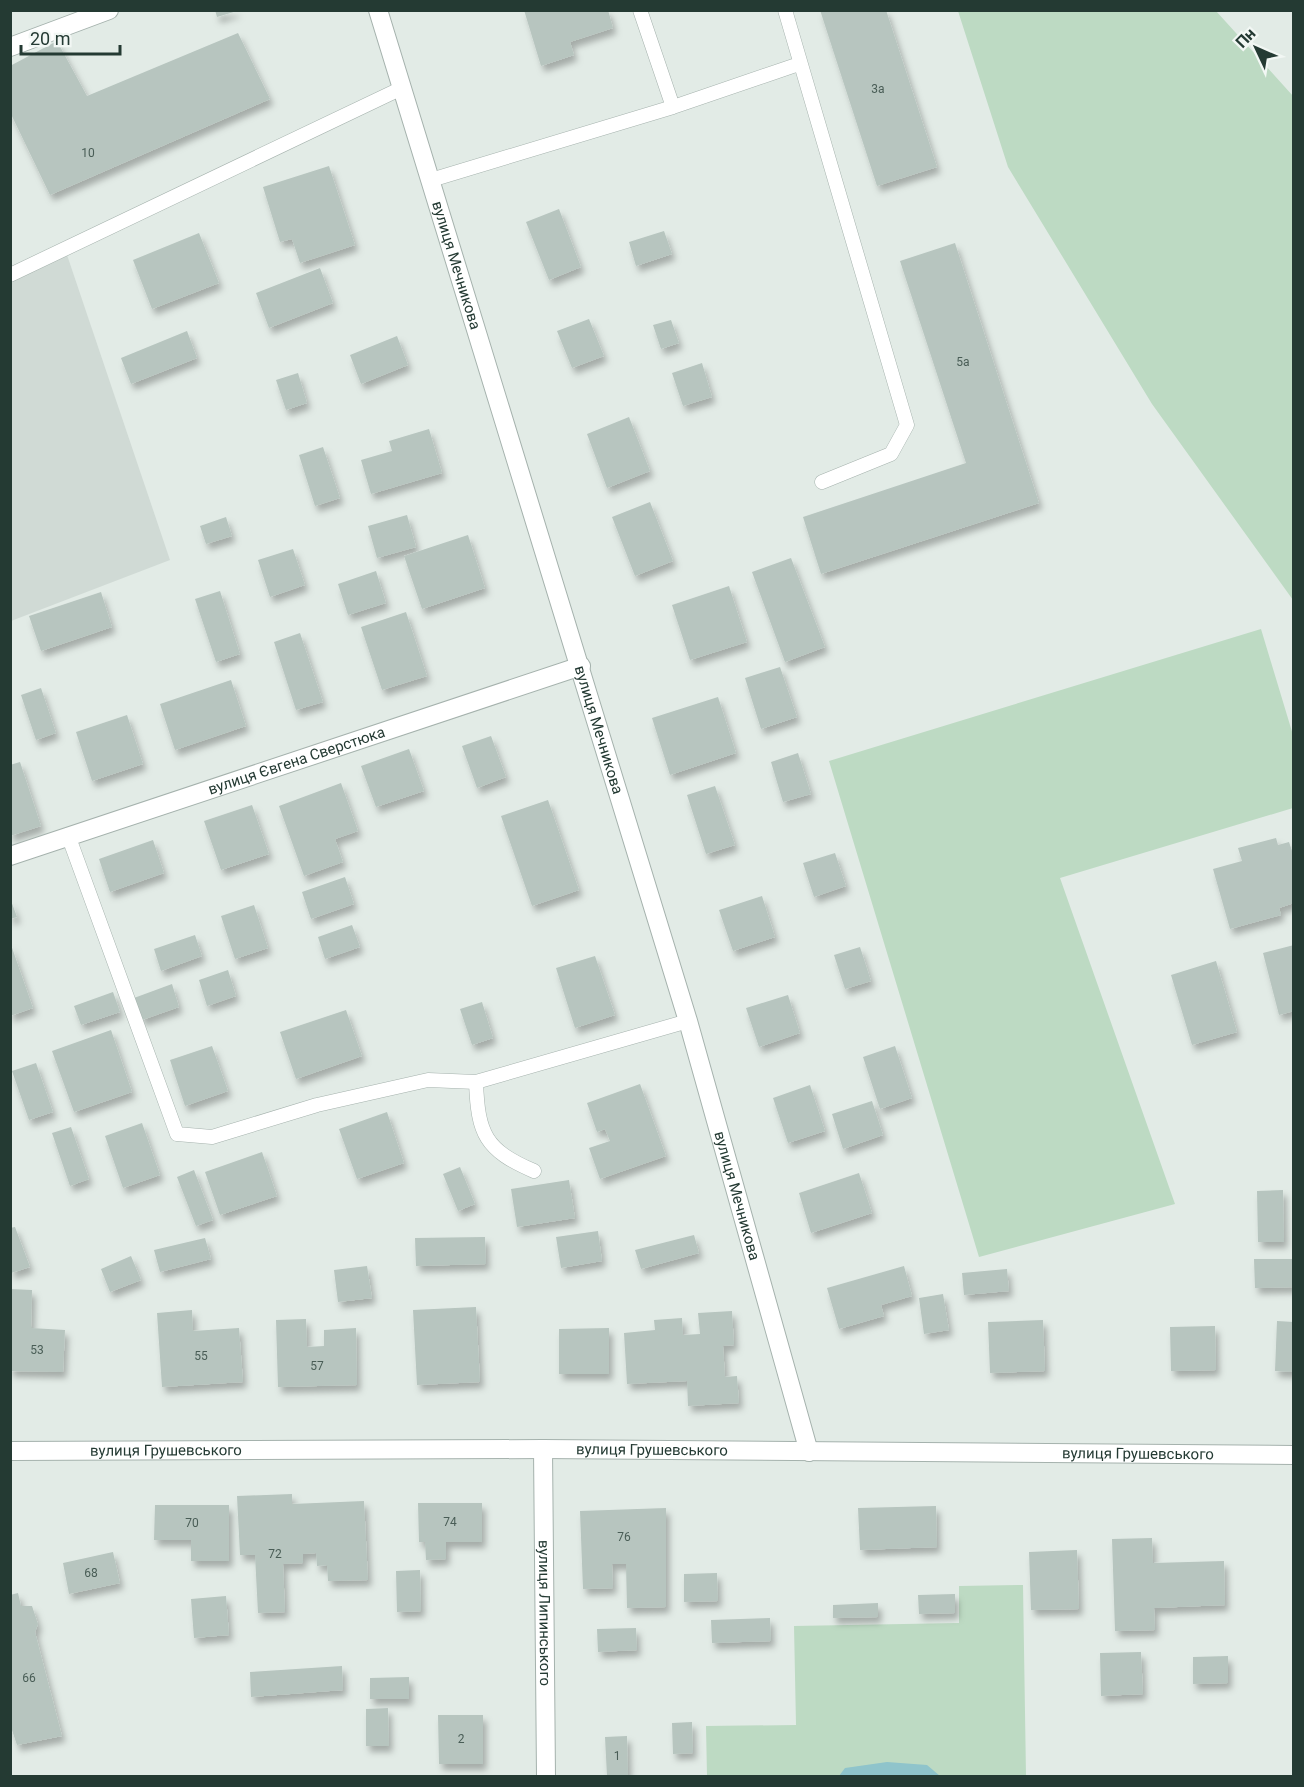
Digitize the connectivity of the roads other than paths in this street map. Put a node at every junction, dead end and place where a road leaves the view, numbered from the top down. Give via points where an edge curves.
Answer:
1 (109, 10) edge
2 (378, 10) edge
3 (640, 10) edge
4 (785, 10) edge
5 (10, 46) edge
6 (800, 64) junction
7 (402, 88) junction
8 (674, 107) junction
9 (431, 180) junction
10 (10, 275) edge
11 (822, 482) dead end
12 (581, 666) junction
13 (68, 835) junction
14 (10, 855) edge
15 (688, 1021) junction
16 (476, 1082) junction
17 (534, 1171) dead end
18 (543, 1449) junction
19 (10, 1451) edge
20 (809, 1452) junction
21 (1293, 1455) edge
22 (546, 1776) edge

1 - 5 street
2 - 7 street, вулиця Мечникова
3 - 8 lane
4 - 6 lane
6 - 8 lane
6 - 11 lane via 907,425 891,454
7 - 9 street, вулиця Мечникова
7 - 10 lane
8 - 9 lane
9 - 12 street, вулиця Мечникова
12 - 13 street, вулиця Євгена Сверстюка
12 - 15 street, вулиця Мечникова
13 - 14 street, вулиця Євгена Сверстюка
13 - 16 lane via 177,1134 212,1137 317,1105 428,1080
15 - 16 lane
15 - 20 street, вулиця Мечникова
16 - 17 lane via 484,1135 509,1160
18 - 19 street, вулиця Грушевського
18 - 20 street, вулиця Грушевського
18 - 22 street, вулиця Липинського
20 - 21 street, вулиця Грушевського

